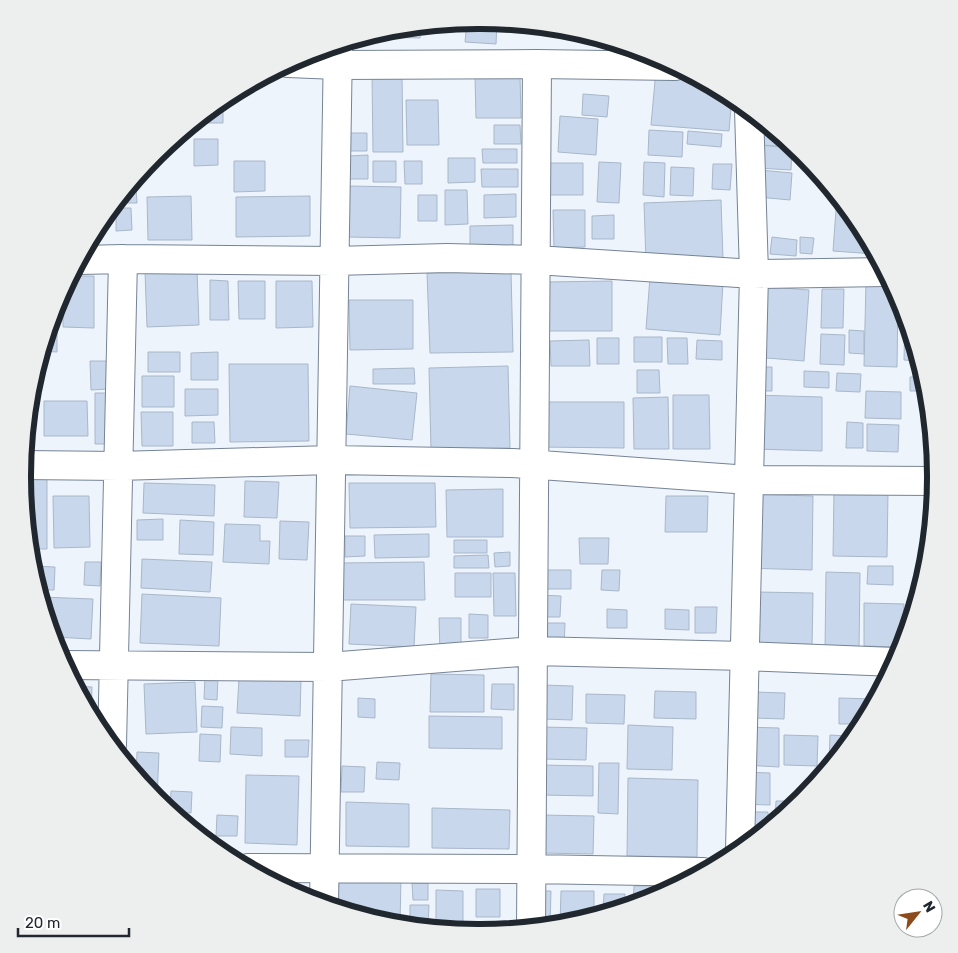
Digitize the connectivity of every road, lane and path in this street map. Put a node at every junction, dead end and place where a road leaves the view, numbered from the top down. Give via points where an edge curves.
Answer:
1 (338, 55) edge
2 (323, 57) edge
3 (537, 64) junction
4 (656, 66) edge
5 (749, 119) edge
6 (123, 259) junction
7 (87, 260) edge
8 (536, 260) junction
9 (334, 261) junction
10 (878, 272) edge
11 (754, 274) junction
12 (331, 460) junction
13 (523, 464) junction
14 (31, 465) edge
15 (118, 466) junction
16 (749, 480) junction
17 (927, 481) edge
18 (533, 651) junction
19 (745, 656) junction
20 (887, 662) edge
21 (73, 665) edge
22 (114, 666) junction
23 (328, 667) junction
24 (112, 733) edge
25 (740, 840) edge
26 (263, 868) edge
27 (324, 869) junction
28 (531, 869) junction
29 (689, 872) edge
30 (324, 896) edge
31 (531, 921) edge

1 - 2 street
1 - 3 street
1 - 9 street
3 - 4 street
3 - 8 street
5 - 11 street
6 - 7 street
6 - 9 street
6 - 15 street
8 - 9 street
8 - 11 street
8 - 13 street
9 - 12 street
10 - 11 street
11 - 16 street
12 - 13 street
12 - 15 street
12 - 23 street
13 - 16 street
13 - 18 street
14 - 15 street
15 - 22 street
16 - 17 street
16 - 19 street
18 - 19 street
18 - 23 street
18 - 28 street
19 - 20 street
19 - 25 street
21 - 22 street
22 - 23 street
22 - 24 street
23 - 27 street
26 - 27 street
27 - 28 street
27 - 30 street
28 - 29 street
28 - 31 street

